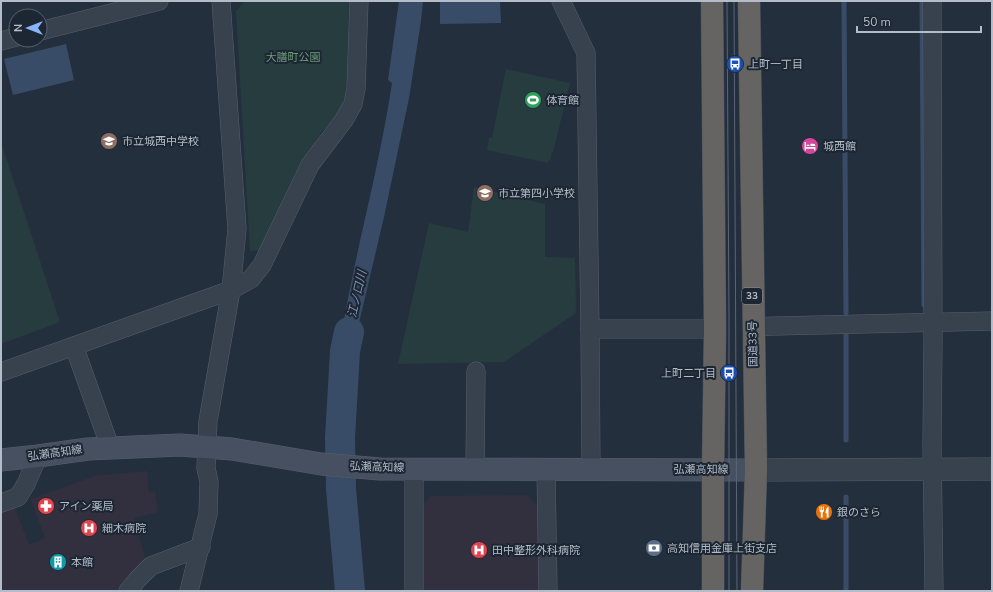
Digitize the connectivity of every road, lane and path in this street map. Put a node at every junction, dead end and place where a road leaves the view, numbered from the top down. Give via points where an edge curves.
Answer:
1 (159, 1) edge
2 (221, 1) edge
3 (359, 1) edge
4 (561, 1) edge
5 (712, 1) edge
6 (749, 1) edge
7 (932, 1) edge
8 (48, 29) edge
9 (231, 290) junction
10 (992, 321) edge
11 (933, 322) junction
12 (753, 327) junction
13 (590, 329) junction
14 (715, 329) junction
15 (74, 346) junction
16 (476, 371) dead end
17 (1, 372) edge
18 (110, 447) junction
19 (208, 447) junction
20 (38, 456) junction
21 (1, 460) edge
22 (414, 469) junction
23 (475, 469) junction
24 (591, 469) junction
25 (713, 469) junction
26 (933, 469) junction
27 (992, 469) edge
28 (546, 470) junction
29 (756, 470) junction
30 (1, 503) edge
31 (201, 547) junction
32 (128, 591) edge
33 (189, 591) edge
34 (414, 591) edge
35 (548, 591) edge
36 (714, 591) edge
37 (752, 591) edge
38 (934, 591) edge

1 - 8 street
2 - 9 street via 237,229
3 - 9 street via 356,89 353,104 310,165 262,265 251,279
4 - 13 street via 586,53
5 - 14 highway
6 - 12 highway, 国道33号 / 33
7 - 11 street
9 - 15 street
9 - 19 street via 208,421
10 - 11 street
11 - 12 street
11 - 26 street
12 - 29 highway, 国道33号 / 33
13 - 14 street
13 - 24 street
14 - 25 highway
15 - 17 street
15 - 18 street
16 - 23 street
18 - 19 main road, 弘瀬高知線 via 180,444
18 - 20 main road, 弘瀬高知線
19 - 22 main road, 弘瀬高知線 via 321,464
19 - 31 street via 208,514
20 - 21 main road, 弘瀬高知線
20 - 30 street via 18,496
22 - 23 main road, 弘瀬高知線
22 - 34 street
23 - 28 main road, 弘瀬高知線
24 - 25 main road, 弘瀬高知線
24 - 28 main road, 弘瀬高知線
25 - 29 main road, 弘瀬高知線
25 - 36 highway
26 - 27 street
26 - 29 street
26 - 38 street
28 - 35 street
29 - 37 highway, 国道33号 / 33
31 - 32 street via 151,566
31 - 33 street

